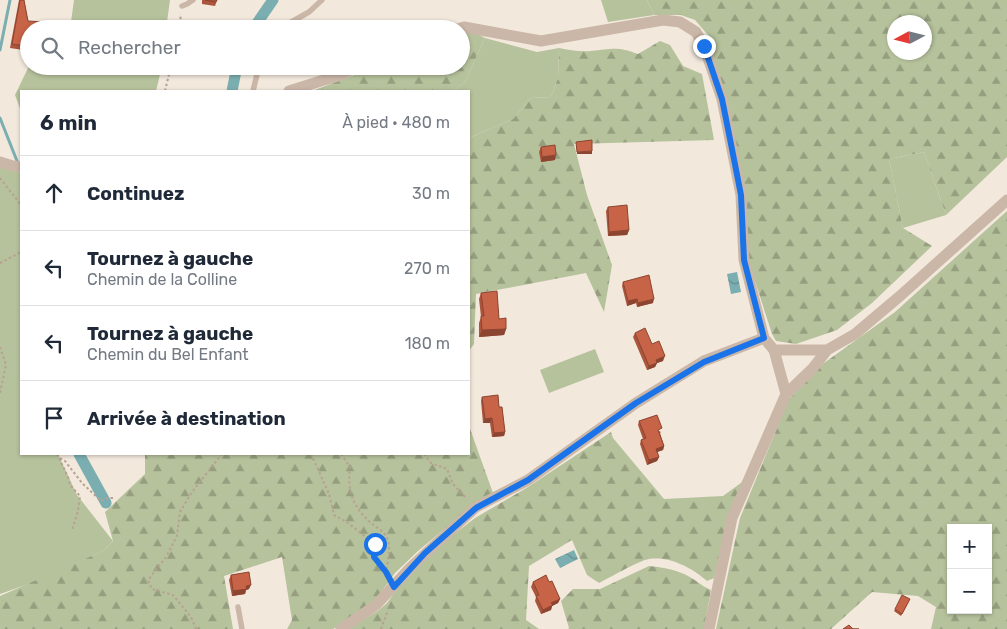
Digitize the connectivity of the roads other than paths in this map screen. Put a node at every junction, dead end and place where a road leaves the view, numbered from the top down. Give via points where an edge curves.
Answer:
1 (193, 0) edge
2 (322, 0) edge
3 (182, 6) dead end
4 (295, 20) edge
5 (470, 28) edge
6 (257, 75) edge
7 (340, 75) edge
8 (253, 90) edge
9 (292, 90) edge
10 (0, 162) edge
11 (20, 167) edge
12 (1007, 200) edge
13 (764, 338) junction
14 (774, 350) junction
15 (827, 350) junction
16 (786, 394) junction
17 (238, 607) dead end
18 (242, 629) edge
19 (341, 629) edge
20 (709, 629) edge

1 - 3 lane
2 - 4 lane
5 - 13 street via 541,41 664,20 680,22 696,32 722,99 741,195 744,260
6 - 8 lane
7 - 9 street
10 - 11 street
12 - 15 street via 855,334
13 - 14 street
13 - 19 street via 704,362 636,403 528,480 476,508 425,553 376,605
14 - 15 street
14 - 16 street
15 - 16 street via 814,368
16 - 20 street via 732,518
17 - 18 lane

